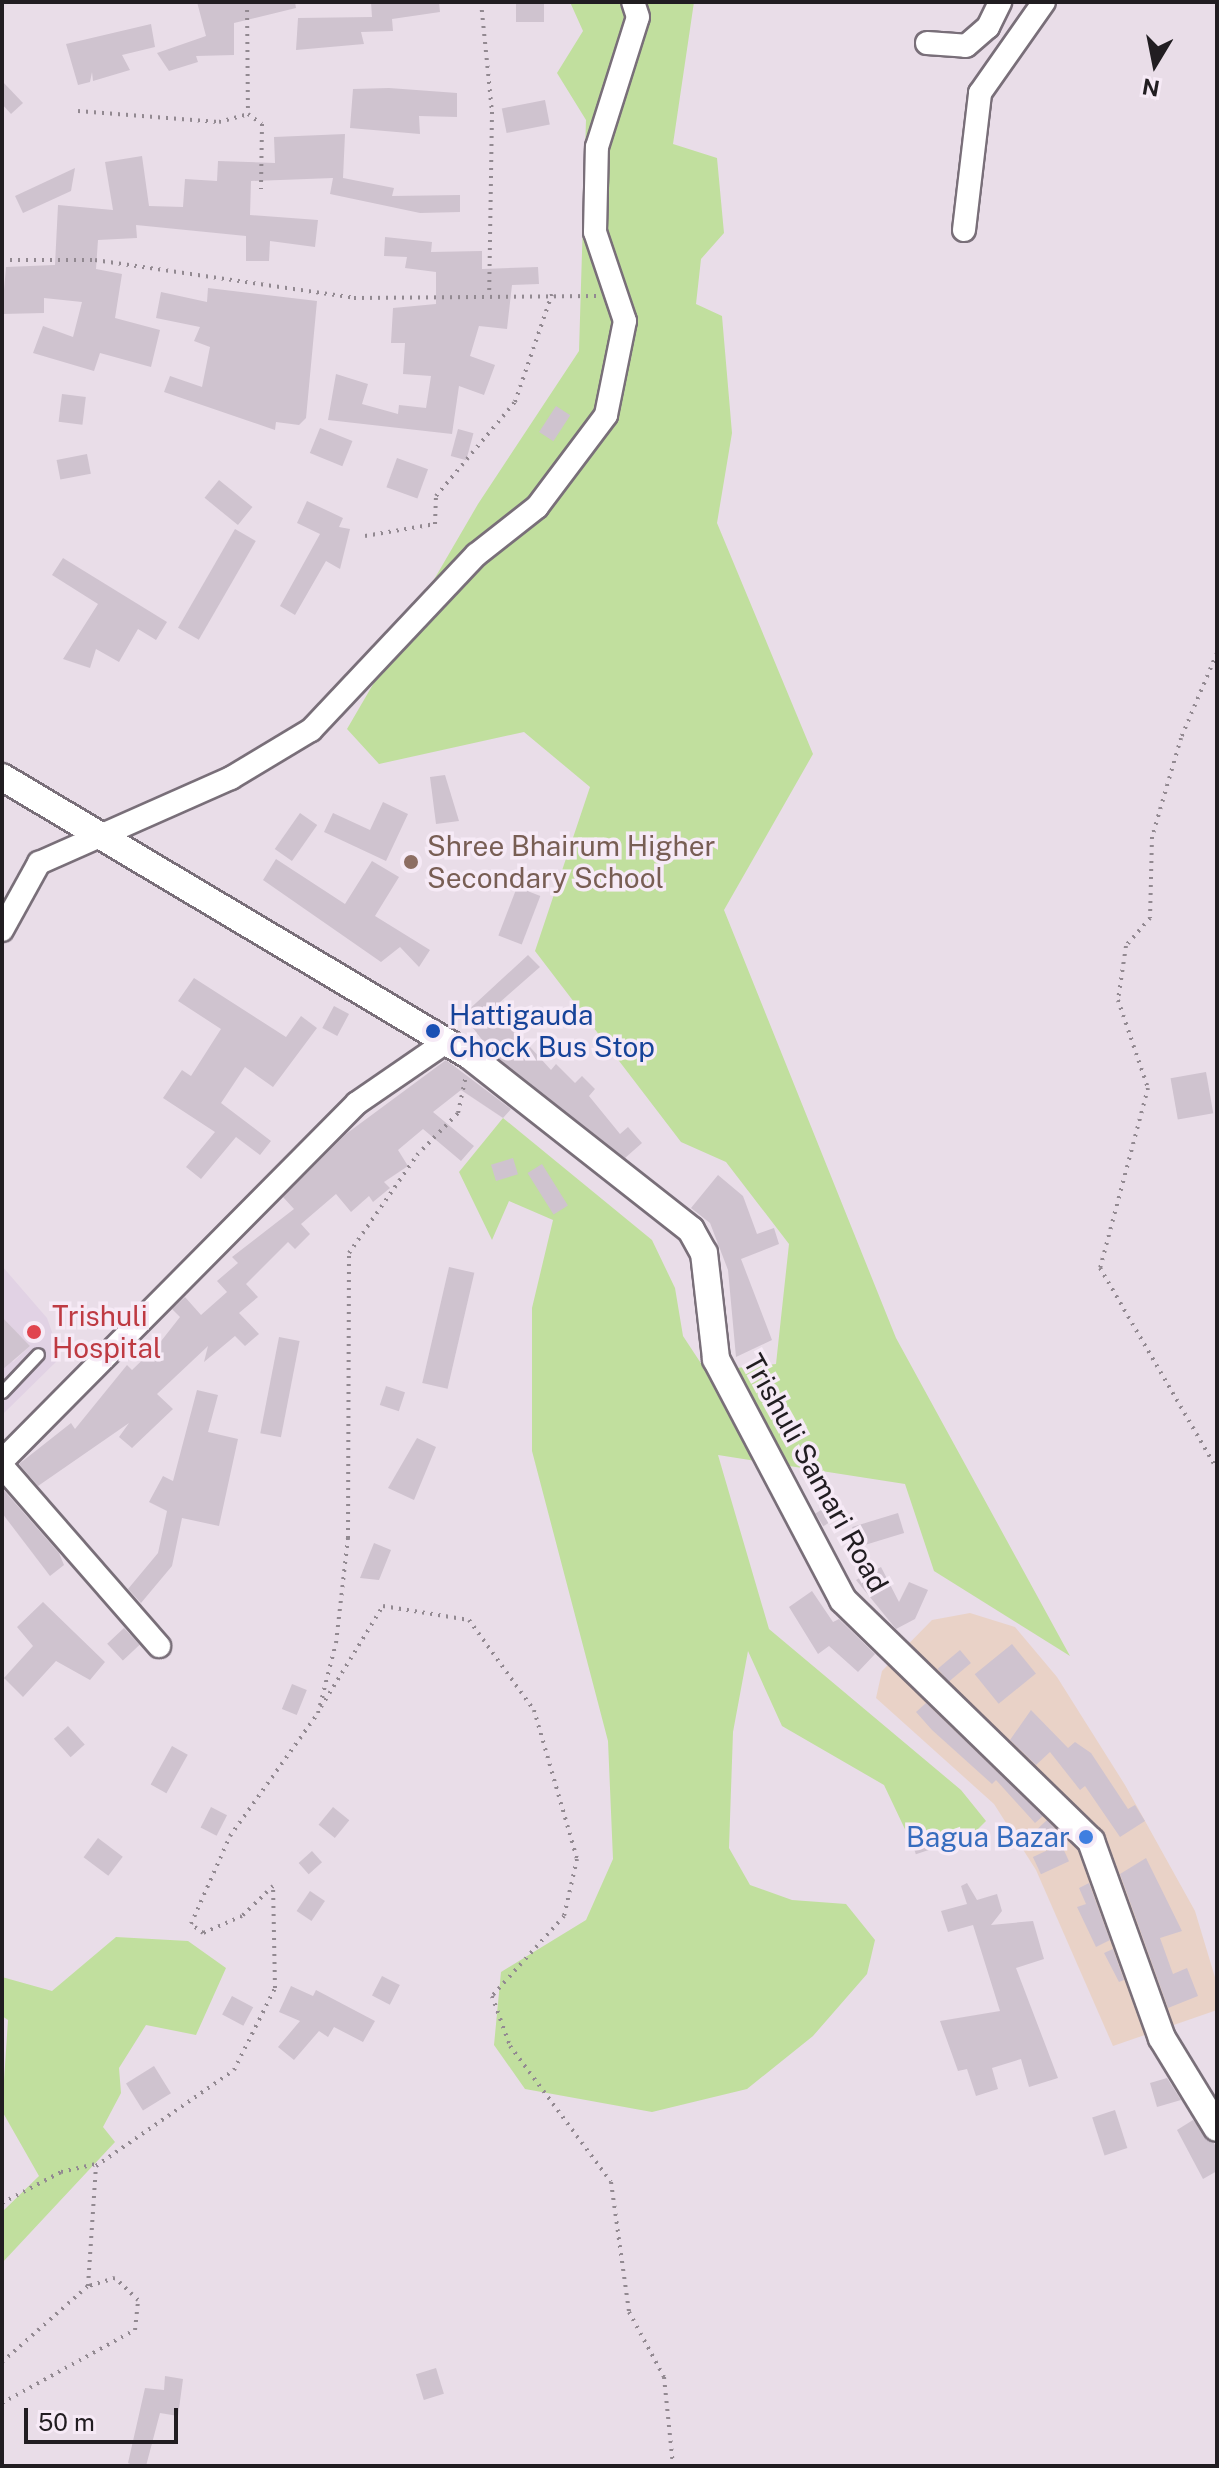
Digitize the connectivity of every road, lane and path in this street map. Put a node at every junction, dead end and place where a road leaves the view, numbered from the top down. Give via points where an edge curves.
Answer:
1 (247, 2) edge
2 (481, 2) edge
3 (633, 2) edge
4 (1000, 2) edge
5 (1044, 2) edge
6 (927, 43) dead end
7 (78, 111) dead end
8 (248, 114) junction
9 (261, 189) dead end
10 (964, 230) dead end
11 (2, 260) edge
12 (489, 293) junction
13 (552, 294) junction
14 (617, 297) junction
15 (365, 536) dead end
16 (1217, 653) edge
17 (2, 777) edge
18 (102, 838) junction
19 (2, 930) edge
20 (443, 1044) junction
21 (470, 1056) junction
22 (38, 1354) dead end
23 (2, 1392) edge
24 (2, 1464) edge
25 (1217, 1469) edge
26 (159, 1646) dead end
27 (318, 1713) junction
28 (1217, 2128) edge
29 (99, 2163) junction
30 (2, 2203) edge
31 (88, 2286) junction
32 (2, 2362) edge
33 (2, 2403) edge
34 (673, 2466) edge

1 - 8 path
2 - 12 path via 491,98
3 - 14 street via 638,17 597,147 595,232
4 - 6 street via 988,27 966,46
5 - 10 street via 980,93
7 - 8 path via 219,122
8 - 9 path via 262,124
11 - 12 path via 95,260 354,298
12 - 13 path
13 - 14 path
13 - 15 path via 515,402 436,496 435,524
14 - 18 street via 625,321 606,415 537,507 476,555 311,730 231,778
16 - 25 path via 1181,738 1152,837 1150,918 1126,946 1118,1000 1148,1088 1100,1268
17 - 18 street, Trishuli Samari Road
18 - 19 street via 39,863
18 - 20 street, Trishuli Samari Road via 338,971
20 - 21 street, Trishuli Samari Road
20 - 24 street via 357,1103
21 - 27 path via 458,1113 417,1155 349,1253 348,1538
21 - 28 street, Trishuli Samari Road via 691,1230 704,1253 716,1359 843,1600 1091,1841 1162,2038
22 - 23 lane
24 - 26 street
27 - 29 path via 230,1836 191,1924 203,1933 242,1916 273,1886 275,1988 263,2022 234,2070
27 - 34 path via 383,1606 469,1620 534,1710 577,1859 564,1916 492,1996 510,2046 611,2182 629,2312 664,2377
29 - 30 path via 61,2172
29 - 31 path
31 - 32 path
31 - 33 path via 115,2278 138,2300 135,2330

